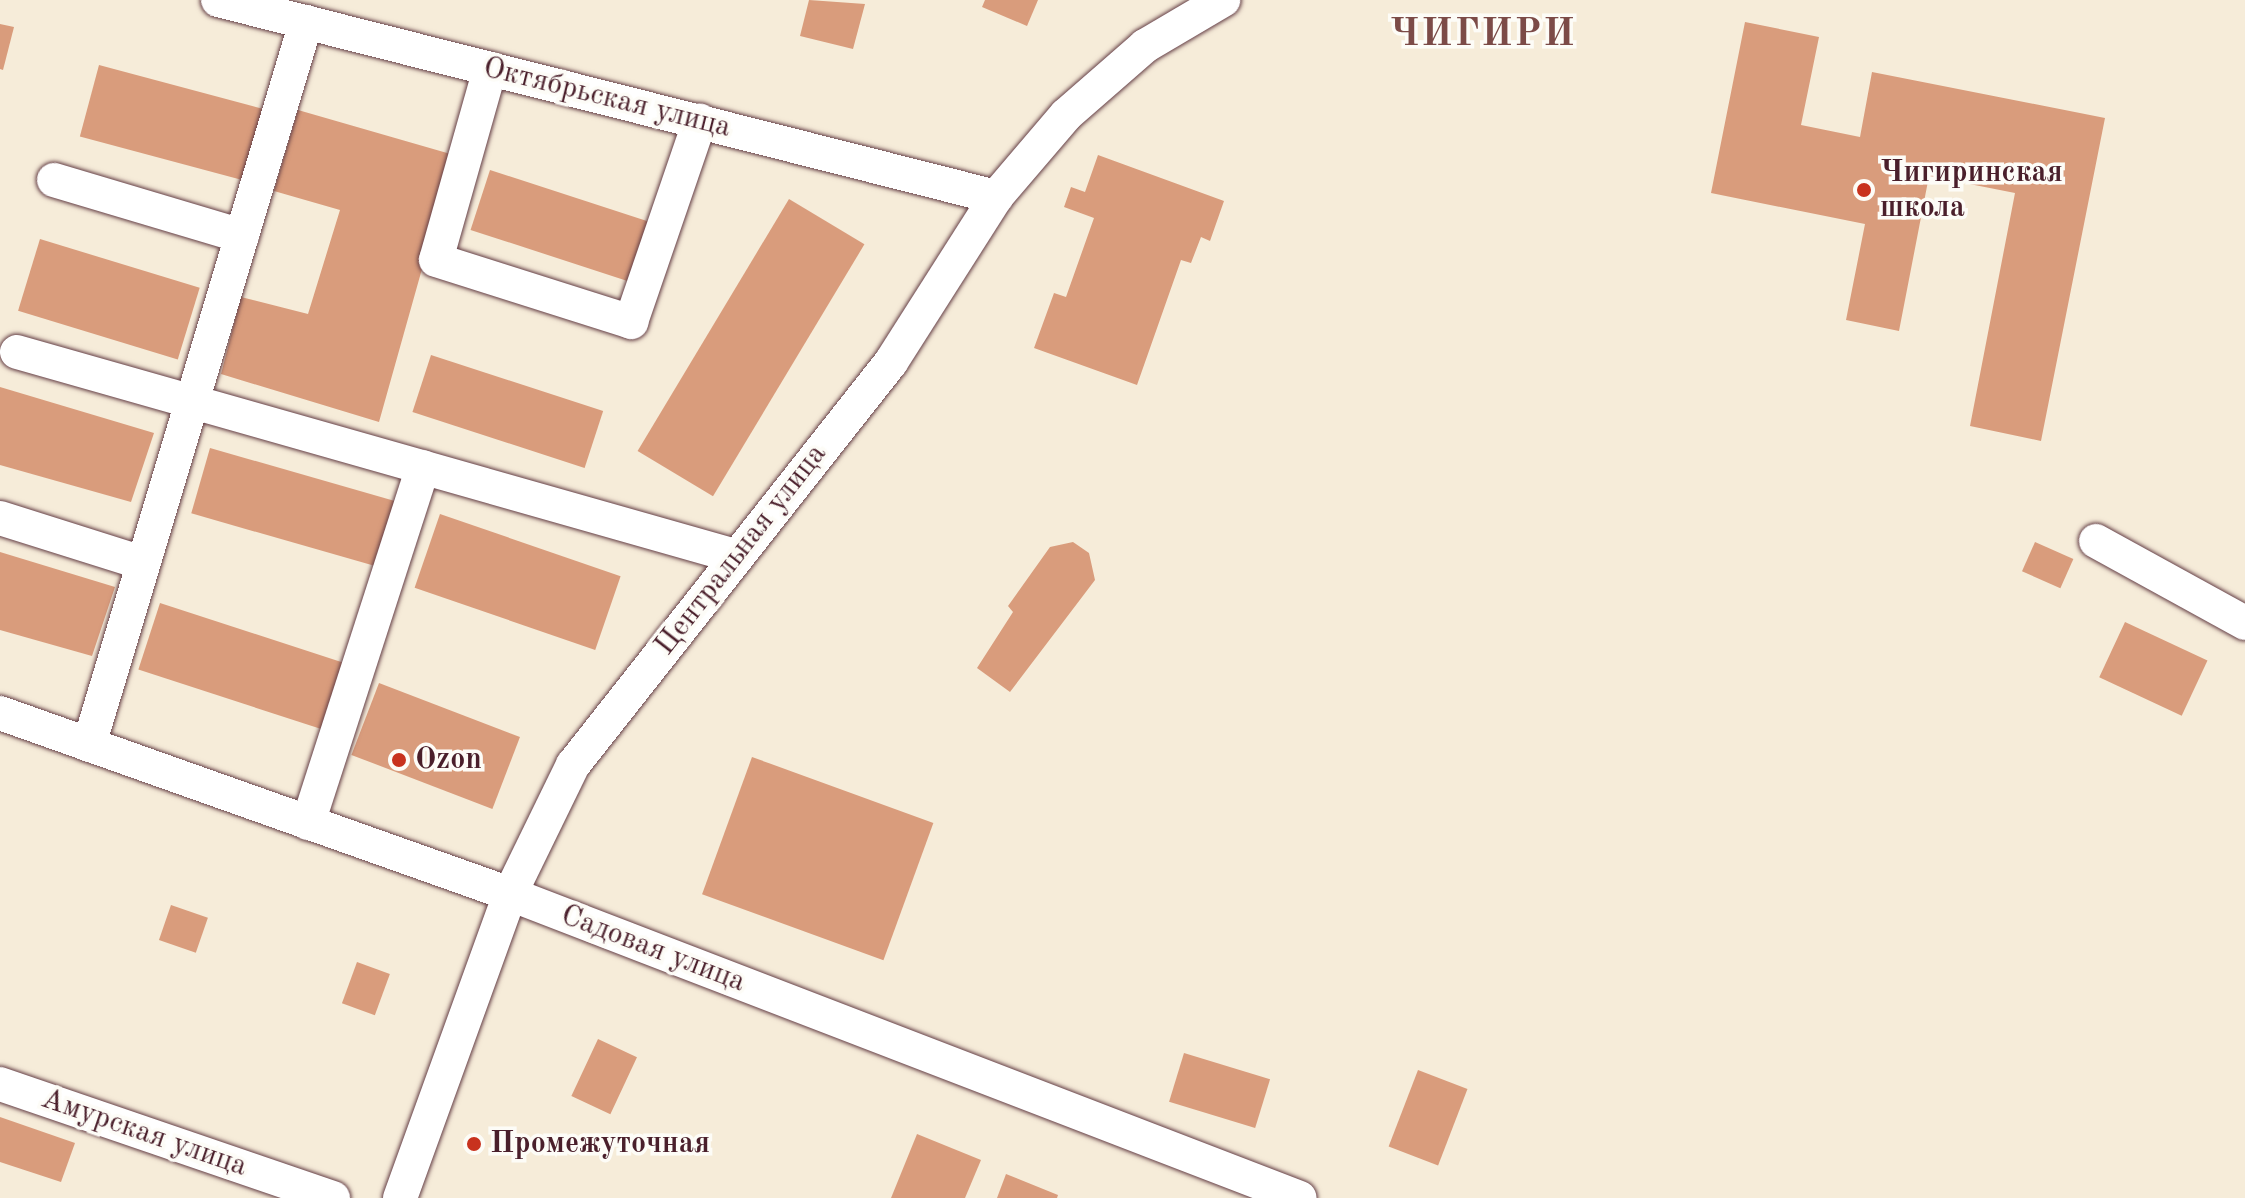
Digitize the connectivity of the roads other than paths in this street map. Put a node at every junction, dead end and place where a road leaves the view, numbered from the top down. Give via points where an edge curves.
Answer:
1 (218, 0) edge
2 (1223, 0) edge
3 (306, 22) junction
4 (490, 69) junction
5 (700, 120) junction
6 (54, 180) dead end
7 (996, 197) junction
8 (242, 236) junction
9 (17, 352) dead end
10 (192, 402) junction
11 (423, 467) junction
12 (0, 518) edge
13 (2096, 541) dead end
14 (735, 556) junction
15 (143, 563) junction
16 (2245, 623) edge
17 (0, 713) edge
18 (89, 745) junction
19 (308, 823) junction
20 (510, 894) junction
21 (0, 1084) edge
22 (333, 1198) edge
23 (400, 1198) edge
24 (1300, 1198) edge

1 - 3 street, Октябрьская улица
2 - 7 street, Центральная улица via 1145,46 1077,105
3 - 4 street, Октябрьская улица
3 - 8 street
4 - 5 street, Октябрьская улица
4 - 5 street via 436,260 631,322
5 - 7 street, Октябрьская улица
6 - 8 street
7 - 14 street, Центральная улица via 891,362
8 - 10 street
9 - 10 street
10 - 11 street
10 - 15 street
11 - 14 street
11 - 19 street
12 - 15 street
13 - 16 street
14 - 20 street, Центральная улица via 573,765
15 - 18 street
17 - 18 street, Садовая улица
18 - 19 street, Садовая улица
19 - 20 street, Садовая улица
20 - 23 street, Центральная улица
20 - 24 street, Садовая улица
21 - 22 street, Амурская улица

